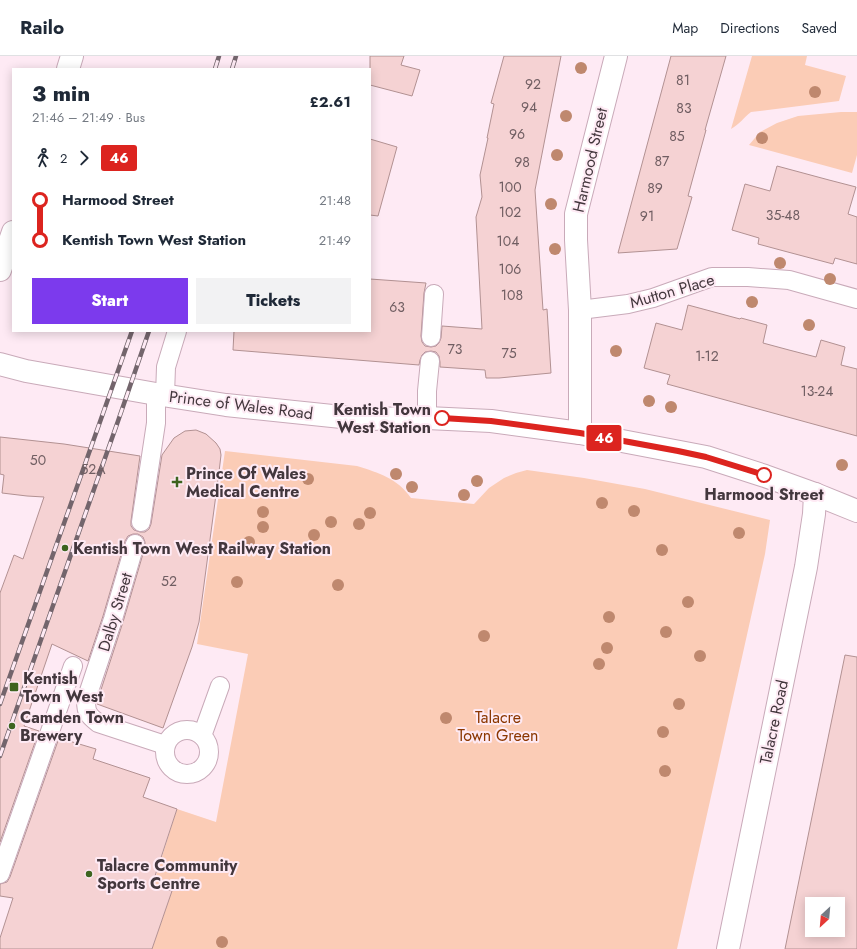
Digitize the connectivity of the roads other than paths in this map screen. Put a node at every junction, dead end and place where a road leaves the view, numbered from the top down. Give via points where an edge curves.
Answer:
1 (72, 56) edge
2 (616, 56) edge
3 (68, 68) edge
4 (12, 235) edge
5 (0, 270) edge
6 (434, 294) dead end
7 (857, 299) edge
8 (580, 310) junction
9 (177, 332) edge
10 (432, 337) dead end
11 (430, 361) dead end
12 (0, 364) edge
13 (160, 394) junction
14 (426, 418) junction
15 (580, 433) junction
16 (815, 494) junction
17 (857, 511) edge
18 (141, 522) dead end
19 (135, 544) dead end
20 (74, 666) dead end
21 (220, 686) dead end
22 (202, 736) junction
23 (166, 745) junction
24 (0, 874) edge
25 (728, 949) edge

1 - 3 street
2 - 8 street, Harmood Street via 576,214
4 - 5 street
6 - 10 lane
7 - 8 lane, Mutton Place via 788,280 712,277 653,298
8 - 15 street, Harmood Street
9 - 13 lane
11 - 14 lane
12 - 13 street, Prince of Wales Road via 26,371
13 - 14 street, Prince of Wales Road via 226,405 361,419
13 - 18 lane
14 - 15 street, Prince of Wales Road via 491,421
15 - 16 street, Prince of Wales Road via 706,457
16 - 17 street, Prince of Wales Road
16 - 25 street, Talacre Road via 806,568
19 - 23 lane, Dalby Street via 86,700 86,710 98,723
20 - 24 lane
21 - 22 lane
22 - 23 lane via 195,731 181,730 174,733
22 - 23 lane via 209,747 209,755 203,767 191,774 177,772 172,768 165,758

